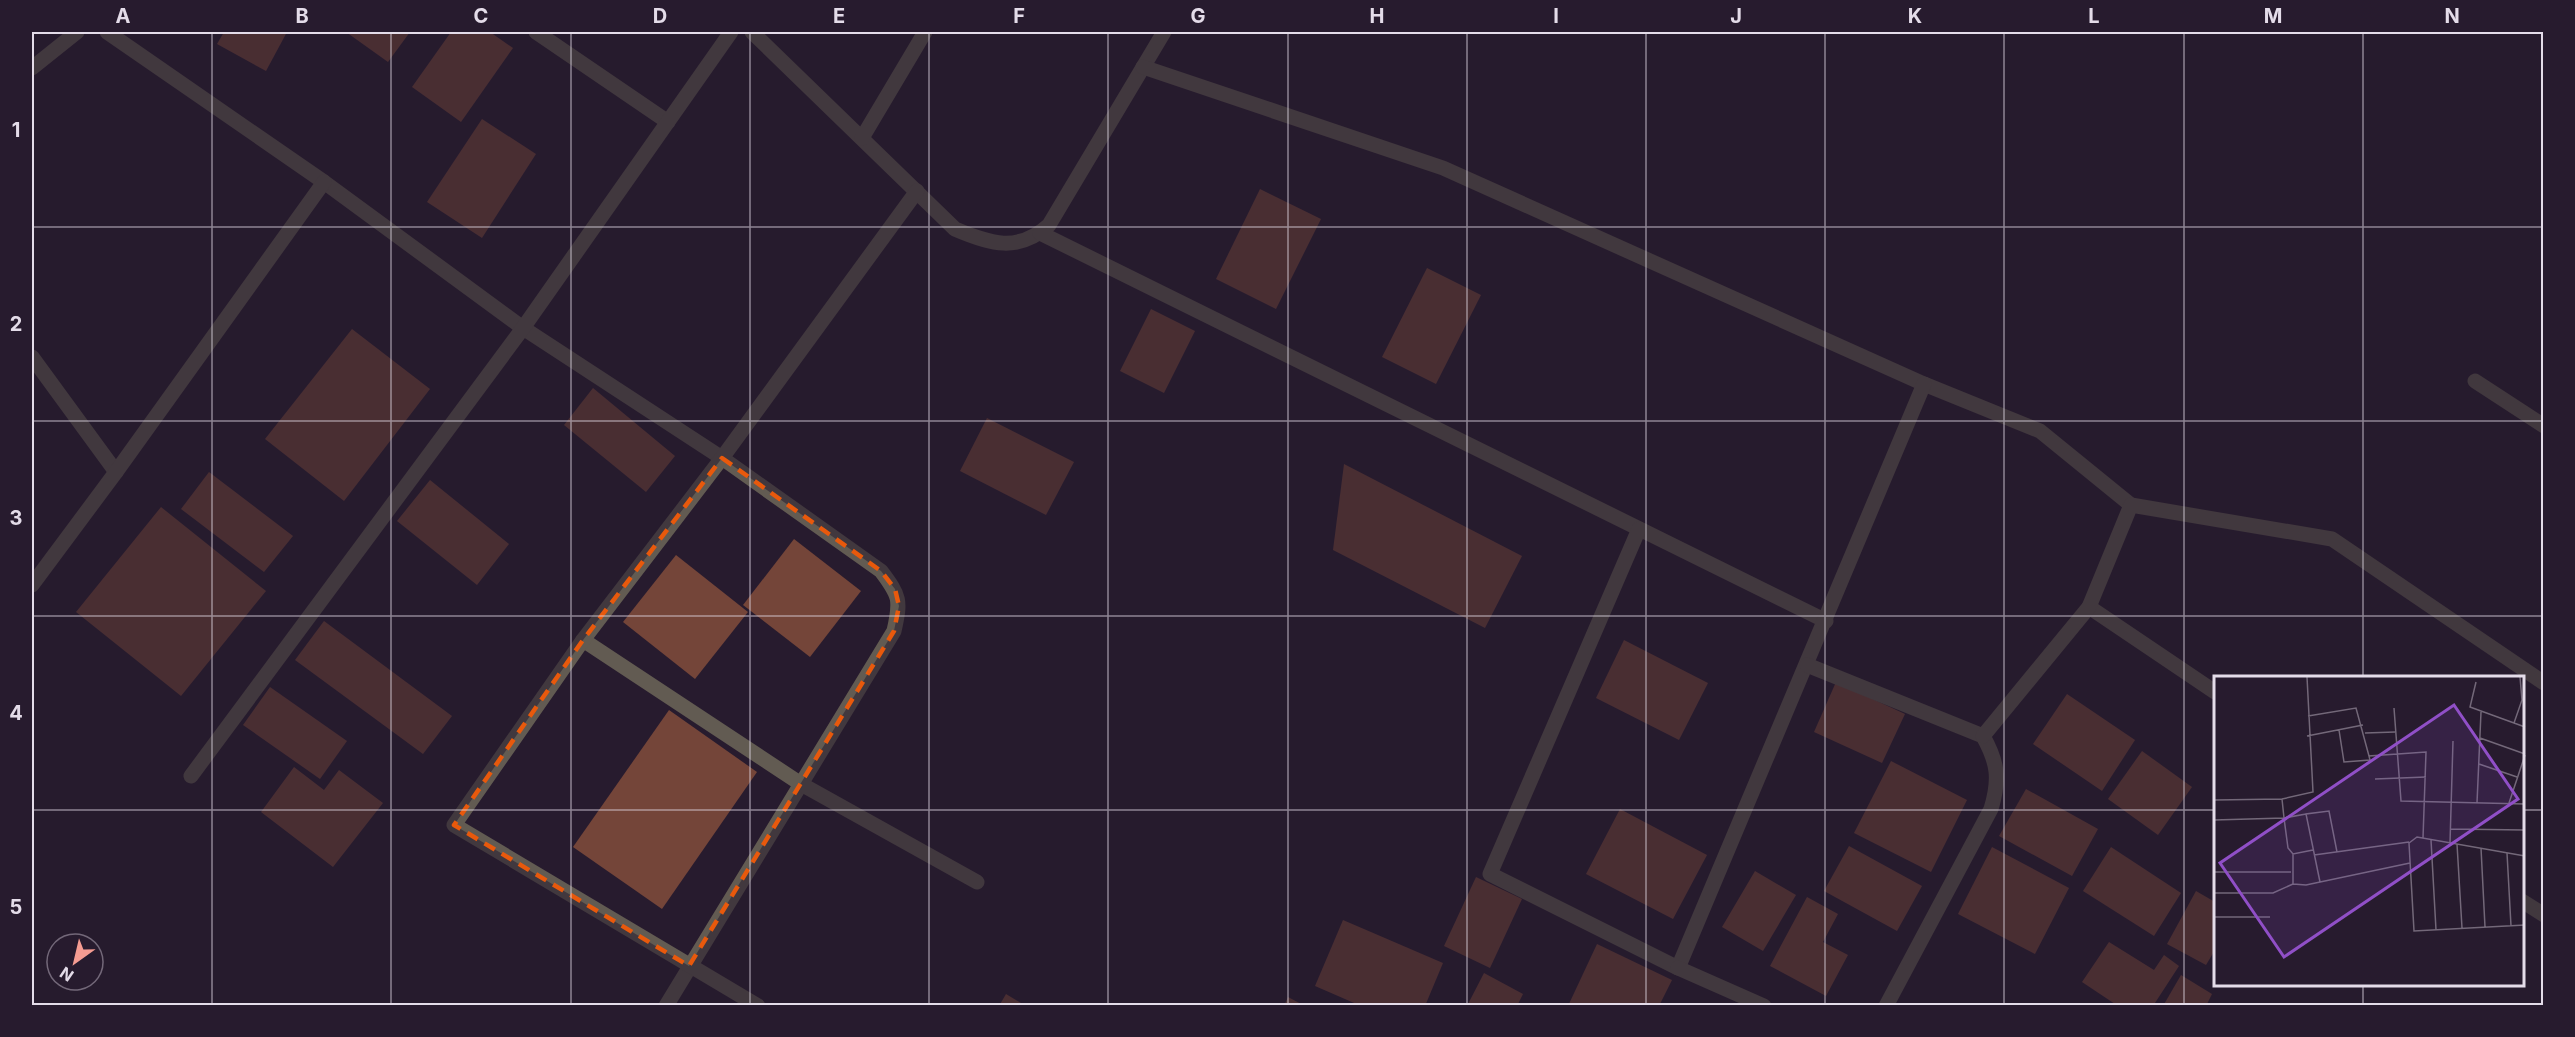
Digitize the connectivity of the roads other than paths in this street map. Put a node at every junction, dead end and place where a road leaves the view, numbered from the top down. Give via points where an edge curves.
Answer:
1 (77, 32) edge
2 (107, 32) edge
3 (536, 32) edge
4 (731, 32) edge
5 (752, 32) edge
6 (925, 32) edge
7 (1164, 32) edge
8 (1143, 67) junction
9 (32, 68) edge
10 (668, 122) junction
11 (862, 138) junction
12 (324, 182) junction
13 (917, 191) junction
14 (1040, 233) junction
15 (523, 328) junction
16 (32, 357) edge
17 (2475, 381) dead end
18 (1924, 384) junction
19 (2544, 426) edge
20 (722, 458) junction
21 (116, 472) junction
22 (2131, 505) junction
23 (1639, 529) junction
24 (32, 585) edge
25 (2089, 607) junction
26 (1826, 621) junction
27 (583, 640) junction
28 (1807, 664) junction
29 (2544, 683) edge
30 (2214, 691) edge
31 (1983, 735) junction
32 (191, 776) dead end
33 (801, 784) junction
34 (977, 882) dead end
35 (2524, 902) edge
36 (2544, 915) edge
37 (689, 966) junction
38 (1678, 968) junction
39 (666, 1005) edge
40 (758, 1005) edge
41 (1764, 1005) edge
42 (1886, 1005) edge

1 - 9 street
2 - 12 street
3 - 10 street
4 - 10 street
5 - 11 street
6 - 11 street
7 - 8 street
8 - 14 street via 1049,225
8 - 18 street via 1443,168
10 - 15 street
11 - 13 street
12 - 15 street
12 - 21 street
13 - 14 street via 955,229 982,241 1011,244
13 - 20 street
14 - 23 street
15 - 20 street
15 - 32 street
16 - 21 street
17 - 19 street
18 - 22 street via 2040,431
18 - 26 street
20 - 27 street
20 - 33 street via 881,571 895,589 899,606 894,631
21 - 24 street
22 - 25 street
22 - 29 street via 2332,539
23 - 26 street
23 - 38 street via 1490,874
25 - 30 street
25 - 31 street
26 - 28 street
27 - 33 street
27 - 37 street via 454,825
28 - 31 street
28 - 38 street
31 - 42 street via 1994,755 1998,786 1991,809
33 - 34 street
33 - 37 street
35 - 36 street
37 - 39 street
37 - 40 street
38 - 41 street

